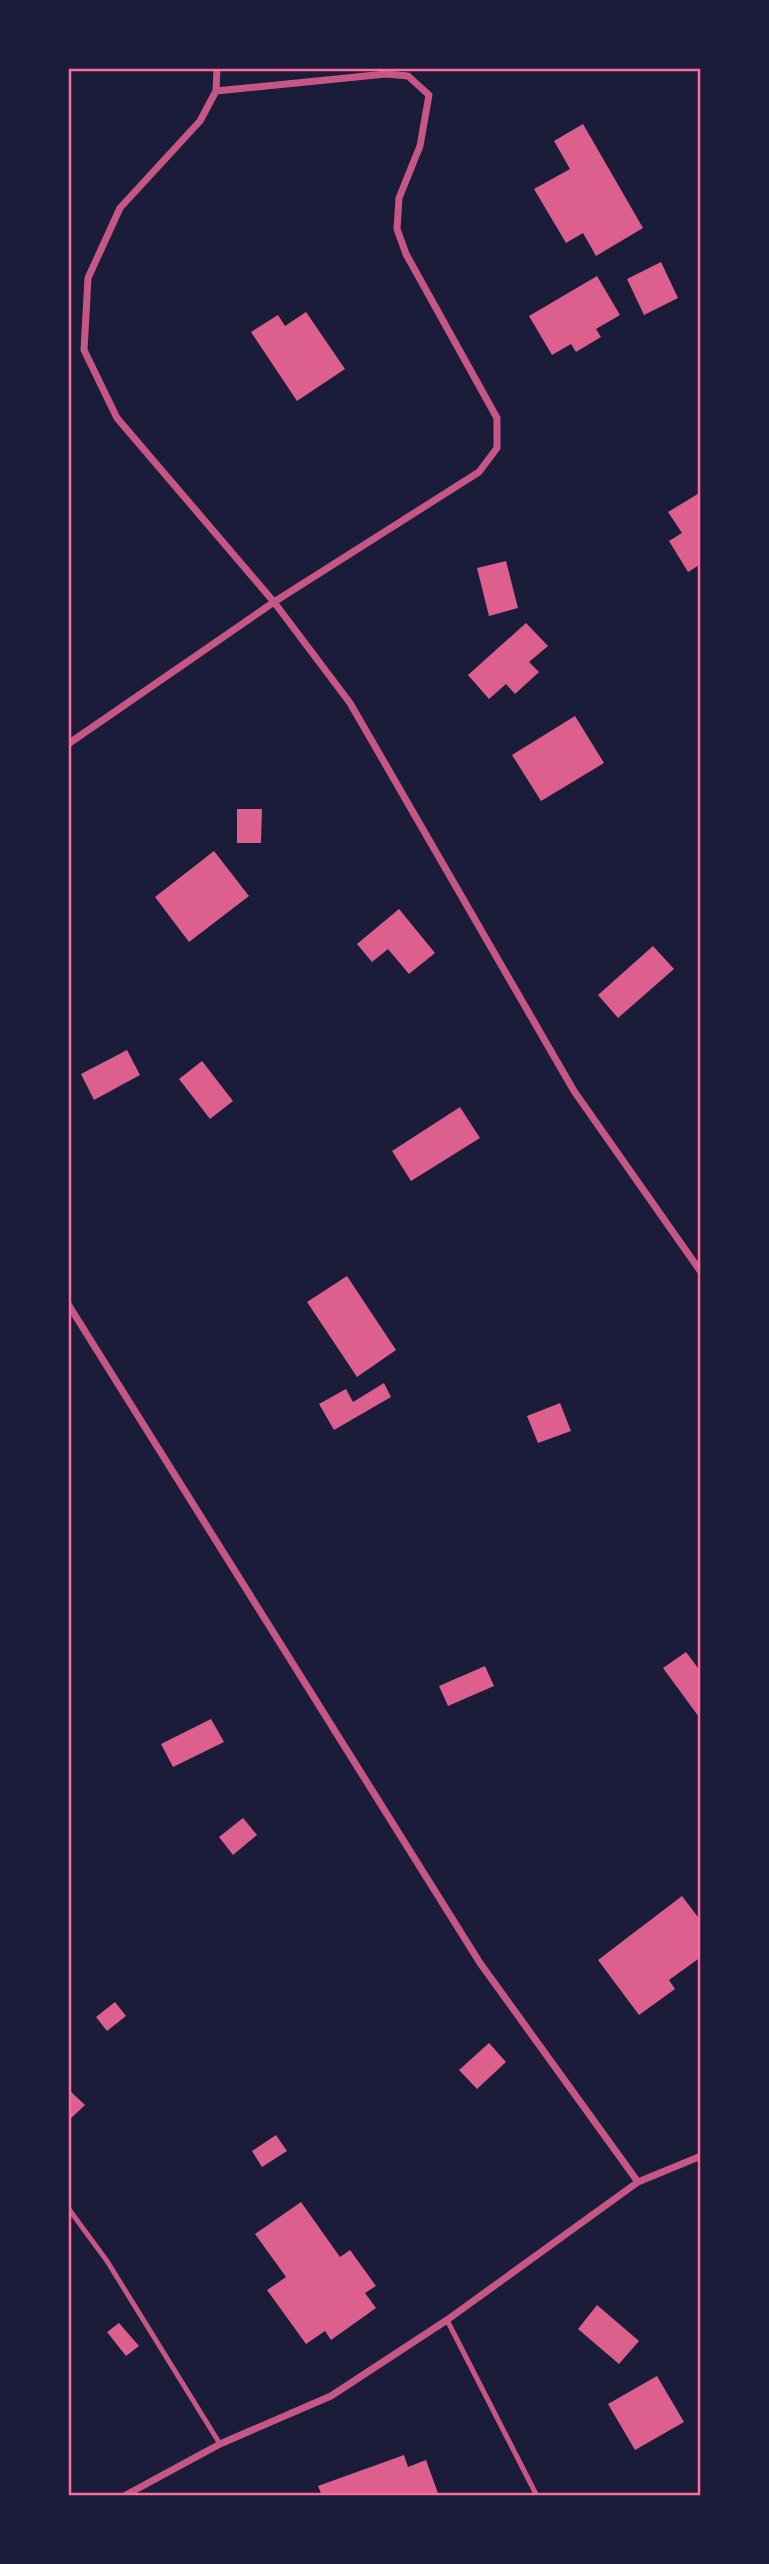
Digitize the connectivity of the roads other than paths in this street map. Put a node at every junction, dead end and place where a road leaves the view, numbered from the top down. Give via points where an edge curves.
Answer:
1 (217, 68) edge
2 (216, 91) junction
3 (274, 602) junction
4 (68, 744) edge
5 (701, 1272) edge
6 (68, 1304) edge
7 (701, 2156) edge
8 (638, 2182) junction
9 (68, 2208) edge
10 (447, 2320) junction
11 (220, 2444) junction
12 (124, 2496) edge
13 (537, 2496) edge

1 - 2 street
2 - 3 street via 200,121 120,208 88,278 83,350 117,418
2 - 3 street via 386,74 408,76 429,95 421,146 399,198 397,229 406,254 497,418 497,448 479,472
3 - 4 street
3 - 5 street via 350,703 574,1091
6 - 8 street via 480,1964
7 - 8 street
8 - 10 street
9 - 11 lane via 107,2261
10 - 11 street via 331,2396
10 - 13 lane
11 - 12 street

